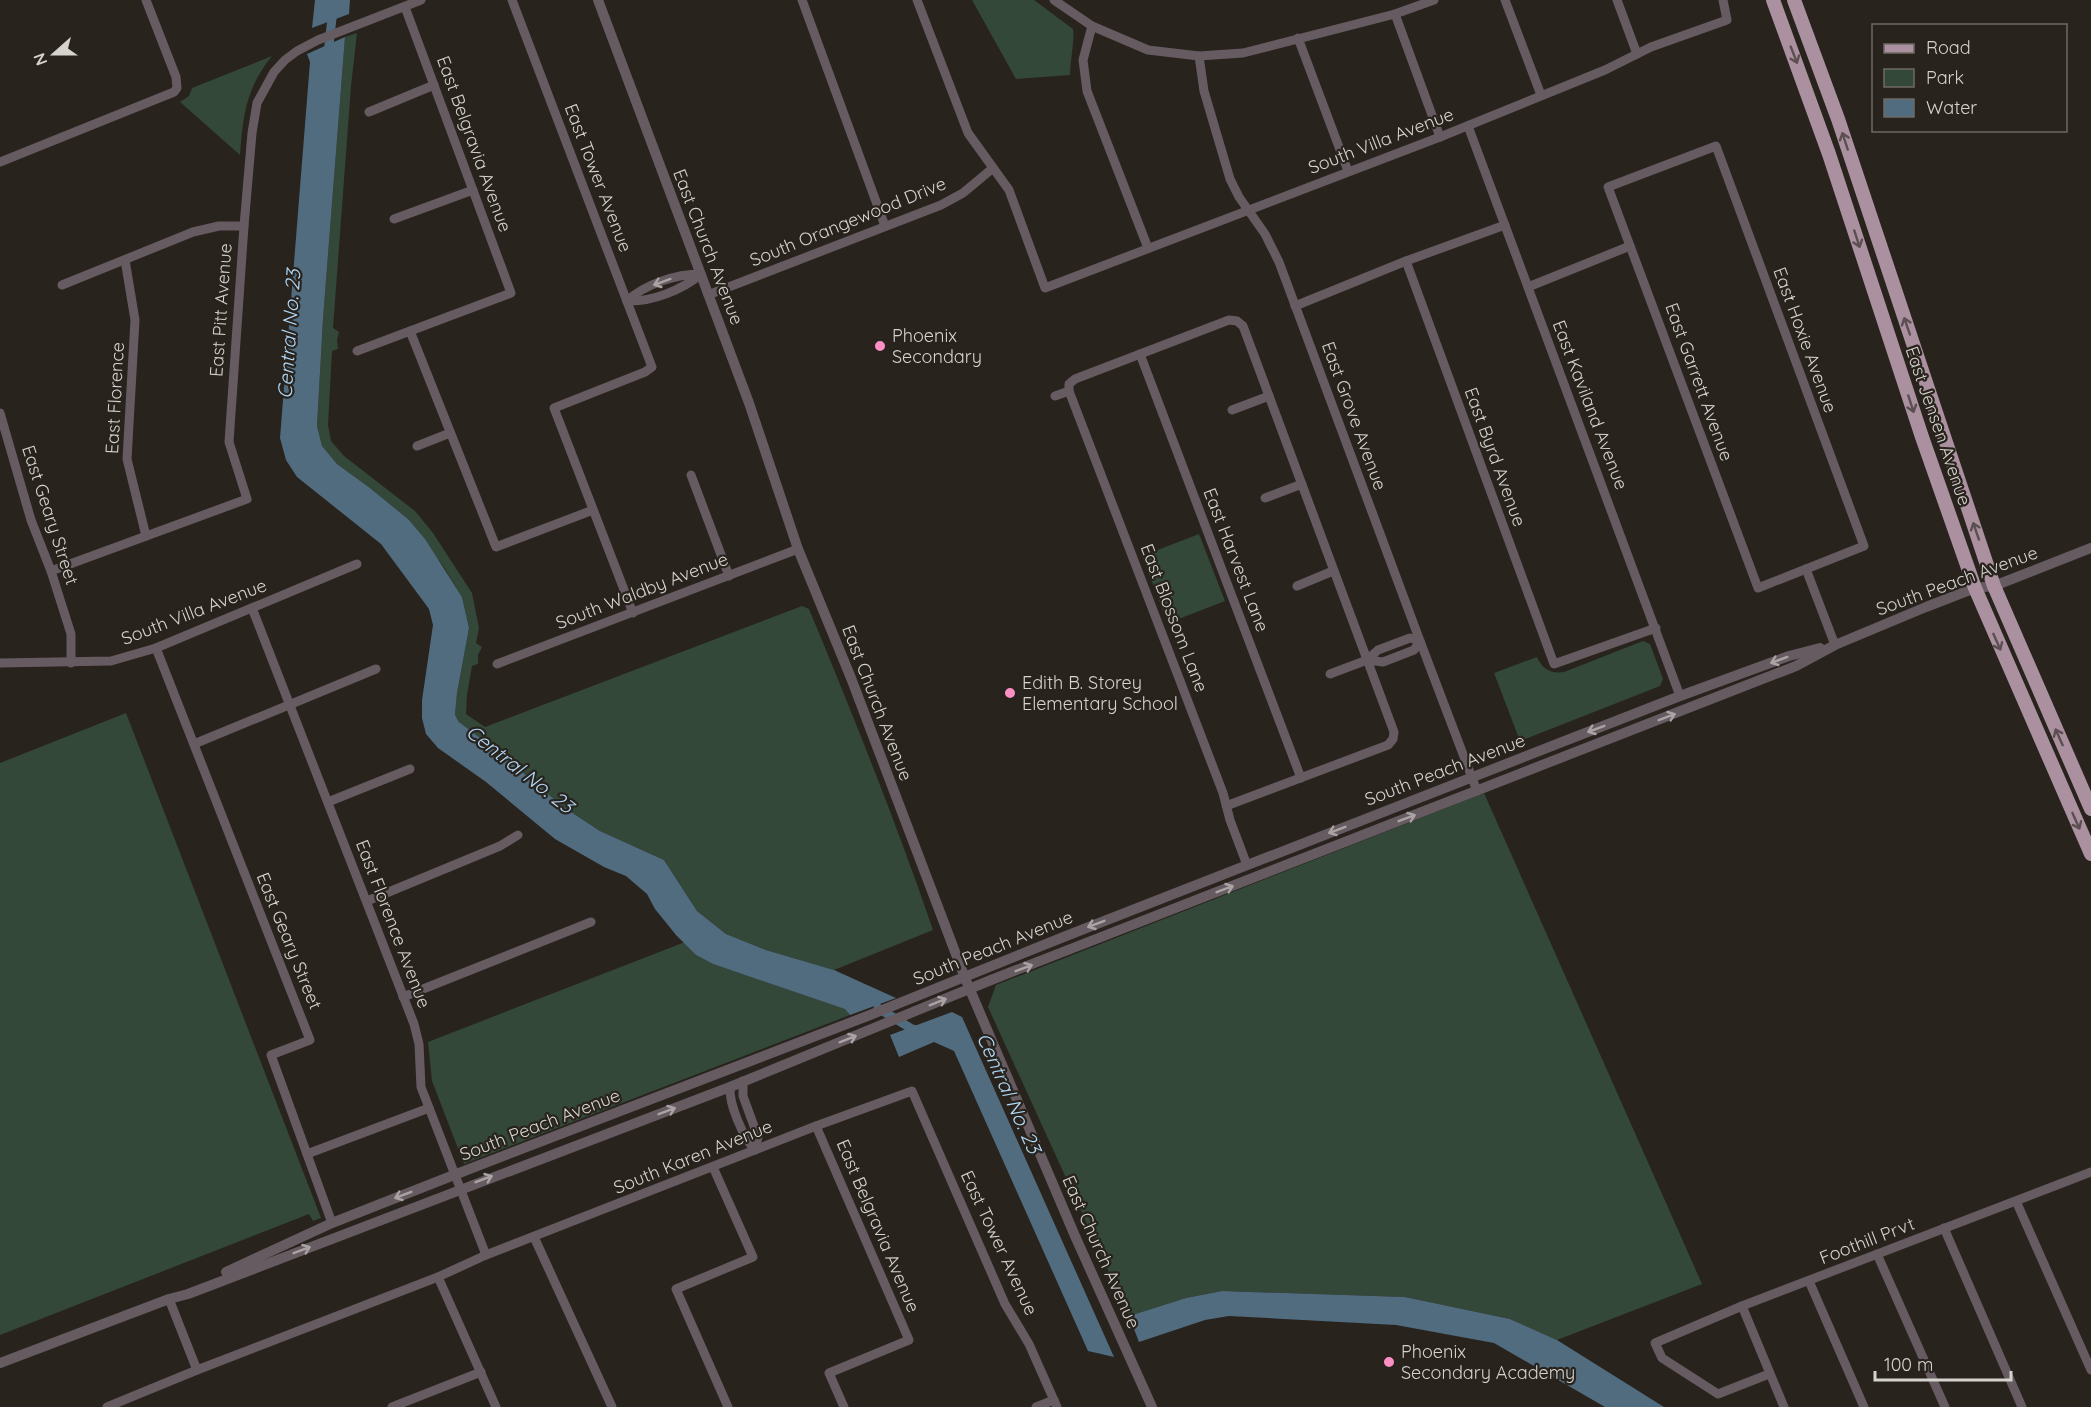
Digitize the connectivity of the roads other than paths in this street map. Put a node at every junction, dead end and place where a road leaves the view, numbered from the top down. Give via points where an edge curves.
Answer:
1 (146, 0) edge
2 (421, 0) edge
3 (513, 0) edge
4 (598, 0) edge
5 (802, 0) edge
6 (917, 0) edge
7 (1054, 0) edge
8 (1434, 0) edge
9 (1505, 0) edge
10 (1617, 0) edge
11 (1723, 0) edge
12 (1773, 0) edge
13 (1794, 0) edge
14 (405, 6) junction
15 (1395, 14) junction
16 (1092, 26) junction
17 (1298, 38) junction
18 (1637, 54) junction
19 (1199, 56) junction
20 (434, 85) junction
21 (1541, 95) junction
22 (369, 112) dead end
23 (1468, 126) junction
24 (1440, 137) junction
25 (0, 162) edge
26 (993, 168) junction
27 (1347, 171) junction
28 (1608, 187) joint
29 (473, 190) junction
30 (1249, 211) junction
31 (393, 219) dead end
32 (1505, 225) junction
33 (244, 226) junction
34 (885, 226) junction
35 (1630, 246) junction
36 (1148, 248) junction
37 (125, 260) junction
38 (1406, 261) junction
39 (701, 274) junction
40 (62, 285) dead end
41 (1528, 287) junction
42 (708, 295) junction
43 (627, 301) junction
44 (1296, 306) junction
45 (410, 331) junction
46 (357, 351) dead end
47 (1140, 354) junction
48 (1069, 388) junction
49 (1055, 396) dead end
50 (1269, 396) junction
51 (1232, 410) dead end
52 (0, 413) edge
53 (450, 433) junction
54 (417, 446) dead end
55 (691, 475) dead end
56 (1302, 484) junction
57 (1265, 498) dead end
58 (593, 510) junction
59 (146, 536) junction
60 (2091, 548) edge
61 (798, 549) junction
62 (357, 564) dead end
63 (1806, 569) junction
64 (51, 571) junction
65 (1333, 571) junction
66 (729, 576) junction
67 (1297, 586) dead end
68 (1994, 586) junction
69 (1975, 588) junction
70 (252, 608) junction
71 (633, 613) junction
72 (1656, 628) junction
73 (1420, 641) junction
74 (1396, 644) junction
75 (1835, 645) junction
76 (156, 648) junction
77 (1400, 656) junction
78 (1367, 660) junction
79 (0, 663) edge
80 (71, 663) junction
81 (497, 664) dead end
82 (376, 669) dead end
83 (1330, 674) dead end
84 (1680, 696) junction
85 (290, 706) junction
86 (194, 744) junction
87 (410, 769) dead end
88 (1473, 777) junction
89 (1301, 778) junction
90 (1478, 791) junction
91 (328, 802) junction
92 (1226, 806) junction
93 (2091, 809) edge
94 (518, 835) dead end
95 (2089, 846) edge
96 (1246, 866) junction
97 (1197, 885) junction
98 (367, 901) junction
99 (591, 922) dead end
100 (1102, 937) junction
101 (965, 978) junction
102 (970, 989) junction
103 (403, 997) junction
104 (813, 1037) junction
105 (744, 1081) junction
106 (730, 1087) junction
107 (912, 1091) joint
108 (429, 1108) junction
109 (816, 1126) junction
110 (755, 1150) junction
111 (307, 1154) junction
112 (713, 1167) junction
113 (2090, 1174) edge
114 (454, 1175) junction
115 (459, 1189) junction
116 (2016, 1201) junction
117 (332, 1223) junction
118 (1944, 1228) junction
119 (534, 1237) junction
120 (1877, 1254) junction
121 (486, 1255) junction
122 (438, 1277) junction
123 (1809, 1281) junction
124 (169, 1299) junction
125 (1742, 1306) junction
126 (0, 1363) edge
127 (197, 1370) junction
128 (2091, 1370) edge
129 (481, 1372) junction
130 (1769, 1374) junction
131 (1056, 1403) edge
132 (108, 1407) edge
133 (392, 1407) edge
134 (496, 1407) edge
135 (612, 1407) edge
136 (728, 1407) edge
137 (844, 1407) edge
138 (1036, 1407) edge
139 (1152, 1407) edge
140 (1784, 1407) edge
141 (1864, 1407) edge
142 (1945, 1407) edge
143 (2022, 1407) edge

1 - 25 street via 177,88 170,95
2 - 14 street, East Pitt Avenue
3 - 43 street, East Tower Avenue
4 - 39 street, East Church Avenue
5 - 34 street
6 - 26 street via 968,133
7 - 16 street
8 - 15 street
9 - 21 street
10 - 18 street
11 - 18 street, South Villa Avenue via 1727,20
12 -> 69 main road, East Jensen Avenue
68 -> 13 main road, East Jensen Avenue via 1838,119
14 - 20 street, East Belgravia Avenue
14 - 33 street, East Pitt Avenue via 318,40 285,60 274,72 257,103 253,121
15 - 17 street
15 - 24 street
16 - 19 street via 1148,50
16 - 36 street via 1083,60 1086,91
17 - 19 street via 1243,53
17 - 27 street
18 - 21 street, South Villa Avenue
19 - 30 street, East Grove Avenue via 1204,91 1230,179
20 - 22 street
20 - 29 street, East Belgravia Avenue
21 - 23 street, South Villa Avenue
23 - 24 street, South Villa Avenue
23 - 32 street, East Kaviland Avenue
24 - 27 street, South Villa Avenue
26 - 34 street, South Orangewood Drive via 963,194
26 - 36 street, South Villa Avenue via 1009,190 1045,288
27 - 30 street, South Villa Avenue
28 - 35 street, East Garrett Avenue
28 - 63 street, East Hoxie Avenue via 1716,146 1864,546
29 - 31 street
29 - 45 street, East Belgravia Avenue via 511,293
30 - 36 street, South Villa Avenue
30 - 44 street, East Grove Avenue via 1279,262
32 - 38 street
32 - 41 street, East Kaviland Avenue
33 - 37 street via 206,228
33 - 59 street, East Pitt Avenue via 229,442 247,499
34 - 42 street, South Orangewood Drive
35 - 41 street
35 - 63 street, East Garrett Avenue via 1758,588
37 - 40 street
37 - 59 street, East Florence via 135,320 127,459
38 - 44 street
38 - 72 street, East Byrd Avenue via 1554,664
39 - 42 street, East Church Avenue
39 - 43 street via 688,284 641,302
41 - 72 street, East Kaviland Avenue
42 - 61 street, East Church Avenue
43 - 58 street, East Tower Avenue via 652,367 554,408
44 - 73 street, East Grove Avenue
45 - 46 street
45 - 53 street
47 - 48 street via 1075,379
47 - 50 street via 1229,320 1238,321
47 - 89 street, East Harvest Lane
48 - 49 street
48 - 92 street, East Blossom Lane
50 - 51 street
50 - 56 street
52 - 64 street, East Geary Street via 31,520
53 - 54 street
53 - 58 street via 496,547
55 - 66 street
56 - 57 street
56 - 65 street
58 - 71 street
59 - 64 street
60 - 68 street, South Peach Avenue
61 - 66 street, South Waldby Avenue
61 - 101 street, East Church Avenue
62 - 70 street, South Villa Avenue
63 - 75 street
64 - 80 street, East Geary Street via 71,634
65 - 67 street
65 - 78 street
66 - 71 street, South Waldby Avenue
68 - 69 street, South Peach Avenue
93 -> 68 main road, East Jensen Avenue
69 - 75 street, South Peach Avenue
69 -> 95 main road, East Jensen Avenue
70 - 76 street, South Villa Avenue
70 - 85 street, East Florence Avenue
71 - 81 street, South Waldby Avenue
72 - 84 street, East Kaviland Avenue
73 - 74 street via 1410,638
73 - 77 street via 1414,650
73 - 88 street, East Grove Avenue
74 - 77 street via 1394,651
74 - 78 street via 1378,650
75 -> 84 street, South Peach Avenue via 1789,656
90 -> 75 street, South Peach Avenue via 1796,666
76 - 80 street, South Villa Avenue via 111,662
76 - 86 street, East Geary Street
77 - 78 street via 1383,662
78 - 83 street
78 - 89 street via 1394,732 1393,739 1388,745
79 - 80 street, South Villa Avenue
82 - 85 street
84 -> 88 street, South Peach Avenue
85 - 86 street
85 - 91 street, East Florence Avenue
86 - 111 street, East Geary Street via 310,1040 270,1055
87 - 91 street
88 - 90 street, East Grove Avenue
88 -> 96 street, South Peach Avenue
89 - 92 street
100 -> 90 street, South Peach Avenue
91 - 98 street, East Florence Avenue
92 - 96 street, East Blossom Lane
94 - 98 street
96 - 97 street, South Peach Avenue
97 - 100 street via 1190,897 1124,923
97 -> 101 street, South Peach Avenue
98 - 103 street, East Florence Avenue
99 - 103 street
102 -> 100 street, South Peach Avenue
101 - 102 street, East Church Avenue
101 - 104 street, South Peach Avenue
105 -> 102 street, South Peach Avenue
102 - 139 street, East Church Avenue
103 - 108 street, East Florence Avenue via 419,1044 421,1087
104 - 106 street via 797,1049 741,1071 733,1077
104 - 114 street, South Peach Avenue
105 - 106 street, South Peach Avenue
105 - 110 street via 743,1096 758,1137
106 - 110 street via 747,1141
115 -> 106 street, South Peach Avenue
107 - 109 street, South Karen Avenue
107 - 131 street, East Tower Avenue via 1005,1304 1029,1344
108 - 111 street
108 - 114 street, East Florence Avenue
109 - 110 street, South Karen Avenue
109 - 137 street, East Belgravia Avenue via 909,1340 829,1373
110 - 112 street, South Karen Avenue
111 - 117 street, East Geary Street
112 - 119 street, South Karen Avenue
112 - 136 street via 753,1257 676,1289
113 - 116 street, Foothill Prvt
114 - 115 street, East Florence Avenue
114 -> 117 street, South Peach Avenue
115 - 121 street, East Florence Avenue
124 -> 115 street, South Peach Avenue
116 - 118 street, Foothill Prvt
116 - 128 street
117 - 124 street, South Peach Avenue
118 - 120 street, Foothill Prvt
118 - 143 street
119 - 121 street, South Karen Avenue
119 - 135 street
120 - 123 street, Foothill Prvt
120 - 142 street
121 - 122 street, South Karen Avenue
122 - 127 street, South Karen Avenue
122 - 129 street
123 - 125 street, Foothill Prvt
123 - 141 street
124 - 126 street, South Peach Avenue
124 - 127 street
125 - 130 street
125 - 130 street, Foothill Prvt via 1655,1342 1662,1358 1718,1394
127 - 132 street, South Karen Avenue
129 - 133 street
129 - 134 street
130 - 140 street
131 - 138 street

